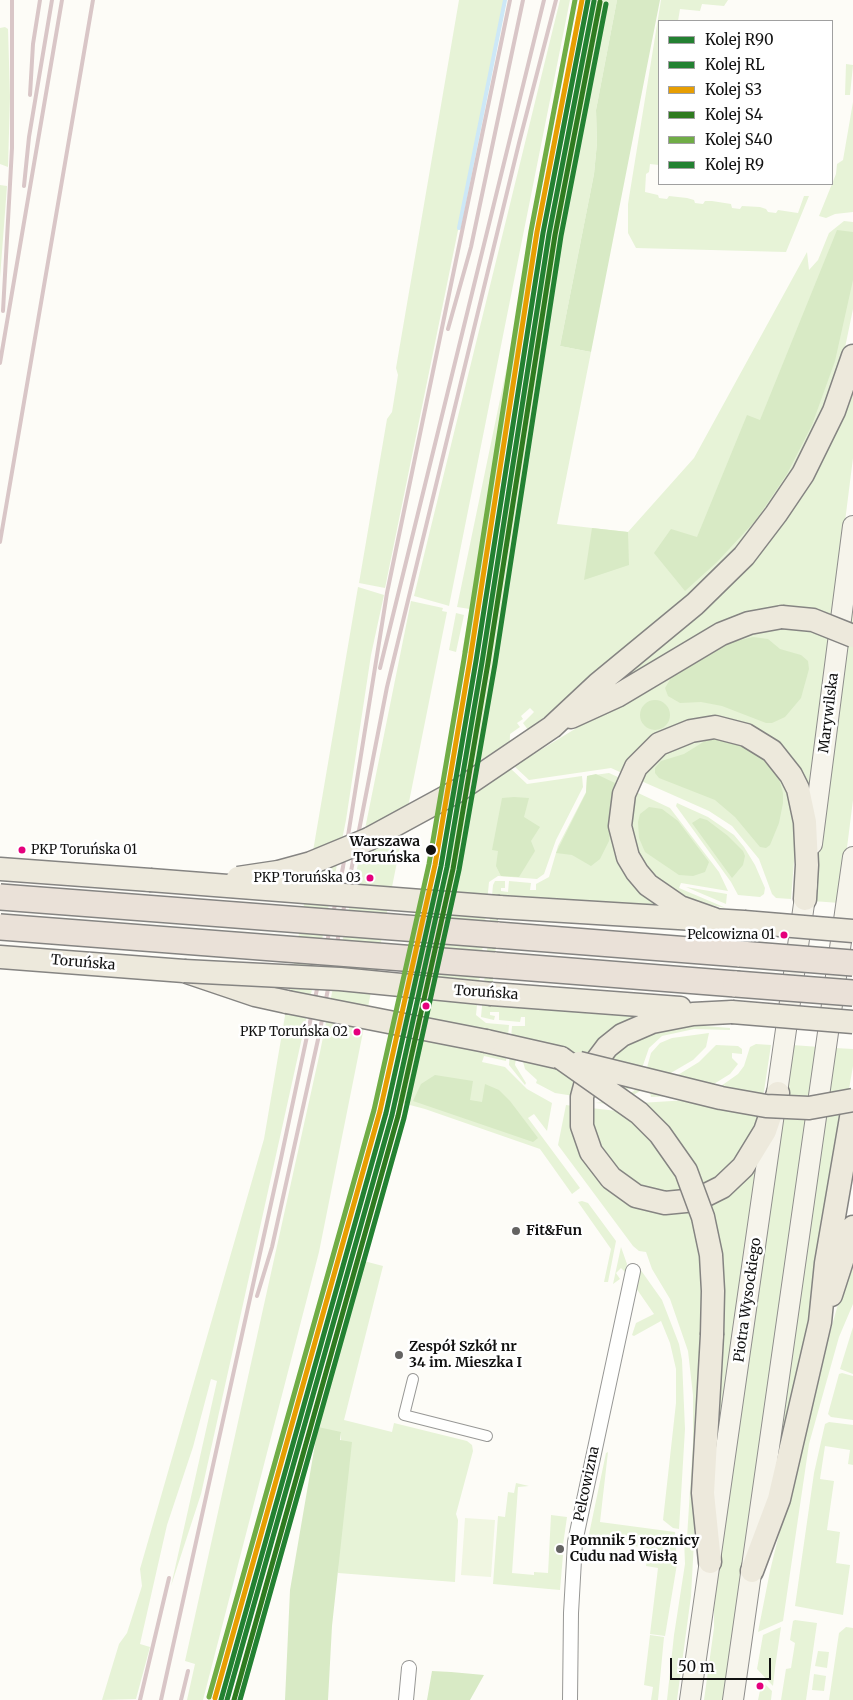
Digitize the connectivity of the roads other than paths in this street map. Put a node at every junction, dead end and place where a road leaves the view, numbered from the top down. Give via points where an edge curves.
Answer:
1 (853, 356) edge
2 (853, 526) edge
3 (853, 636) edge
4 (552, 727) junction
5 (853, 857) edge
6 (0, 869) edge
7 (150, 880) junction
8 (0, 898) edge
9 (805, 899) junction
10 (714, 919) junction
11 (0, 927) edge
12 (853, 931) edge
13 (0, 957) edge
14 (853, 963) edge
15 (184, 972) junction
16 (853, 993) edge
17 (732, 1012) junction
18 (853, 1022) edge
19 (561, 1058) junction
20 (778, 1093) junction
21 (853, 1100) edge
22 (853, 1106) edge
23 (853, 1227) edge
24 (633, 1271) dead end
25 (820, 1322) junction
26 (413, 1379) dead end
27 (487, 1436) dead end
28 (710, 1562) junction
29 (752, 1571) junction
30 (408, 1668) dead end
31 (406, 1700) edge
32 (570, 1700) edge
33 (690, 1700) edge
34 (733, 1700) edge

1 - 4 main road via 834,411 802,474 744,556 694,604
2 - 9 main road, Marywilska
3 - 4 main road, bridge via 813,620 782,617 749,622 721,634 616,696
4 - 7 main road, bridge via 459,790 369,839 324,859 278,872 230,879
5 - 29 main road
6 - 7 main road
7 - 10 main road, bridge via 499,907
8 - 14 highway, bridge
9 - 10 main road via 806,836 798,788 782,762 762,743 723,728 701,728 682,733 653,749 641,760 628,782 620,810 621,835 637,872 662,896 691,912
9 - 20 main road, Piotra Wysockiego
10 - 12 main road, bridge
11 - 16 highway, Toruńska, bridge
13 - 15 main road, Toruńska
15 - 17 main road, Toruńska, bridge via 340,979
15 - 19 main road, bridge via 256,995 467,1036
17 - 18 main road, Toruńska, bridge
17 - 20 main road via 663,1019 641,1025 622,1034 608,1047 593,1064 582,1102 582,1126 596,1161 610,1178 636,1196 654,1202 676,1203 705,1196 736,1174 761,1138
19 - 21 main road, bridge via 752,1104 809,1108
19 - 28 main road, bridge via 638,1112 660,1134 686,1171 699,1201 711,1255 714,1291 703,1493
20 - 28 main road, Piotra Wysockiego
22 - 25 main road via 826,1262
23 - 25 main road via 841,1270
24 - 32 street, Pelcowizna via 575,1542
25 - 29 main road via 779,1499
26 - 27 street via 404,1415
28 - 33 main road, Piotra Wysockiego
29 - 34 main road
30 - 31 street

